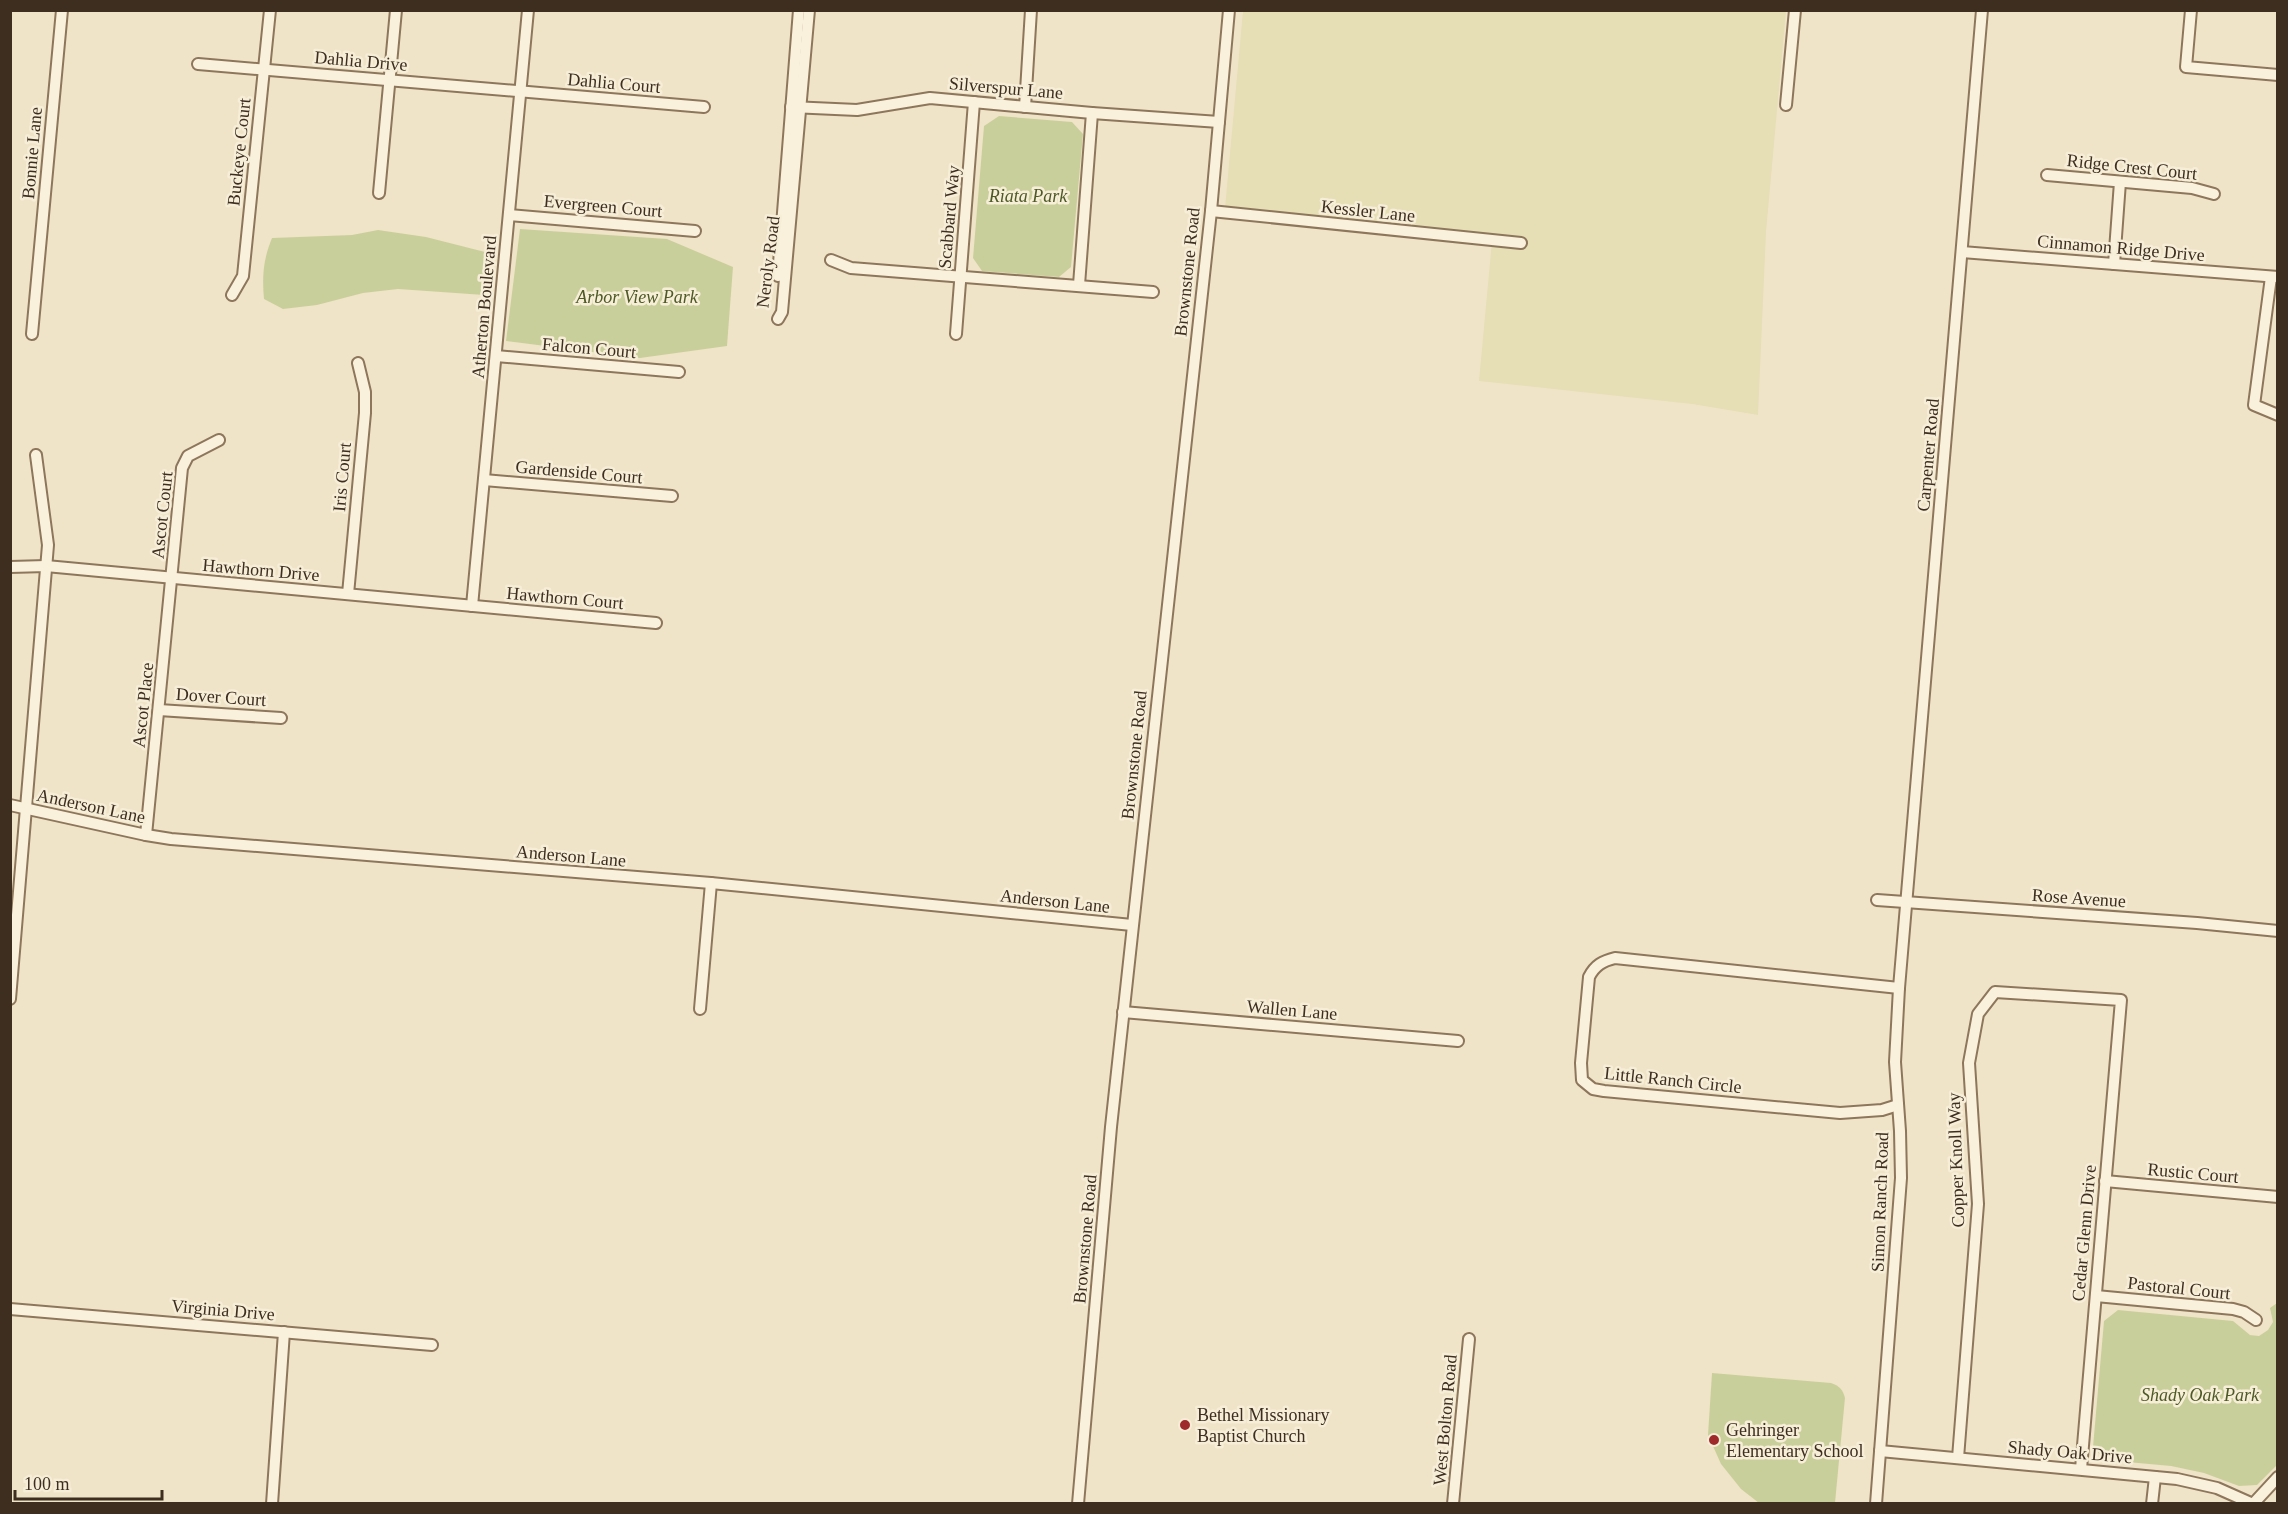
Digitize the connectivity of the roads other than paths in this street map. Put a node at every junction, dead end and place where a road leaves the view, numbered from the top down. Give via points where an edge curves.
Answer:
1 (63, 10) edge
2 (270, 10) edge
3 (396, 10) edge
4 (528, 10) edge
5 (798, 10) edge
6 (809, 10) edge
7 (1031, 10) edge
8 (1229, 10) edge
9 (1795, 10) edge
10 (1982, 10) edge
11 (2191, 10) edge
12 (198, 64) dead end
13 (264, 70) junction
14 (2277, 75) edge
15 (390, 81) junction
16 (521, 92) junction
17 (974, 102) junction
18 (1786, 105) dead end
19 (704, 107) dead end
20 (796, 107) junction
21 (1025, 107) junction
22 (1092, 113) junction
23 (1219, 122) junction
24 (2047, 176) dead end
25 (2120, 182) junction
26 (379, 193) dead end
27 (2214, 194) dead end
28 (1211, 211) junction
29 (509, 215) junction
30 (695, 231) dead end
31 (1521, 243) dead end
32 (1962, 252) junction
33 (831, 260) dead end
34 (2114, 264) junction
35 (961, 276) junction
36 (2274, 277) edge
37 (1079, 285) junction
38 (1152, 292) dead end
39 (232, 295) dead end
40 (32, 334) dead end
41 (956, 334) dead end
42 (496, 356) junction
43 (358, 363) dead end
44 (678, 372) dead end
45 (2277, 415) edge
46 (219, 440) dead end
47 (36, 455) dead end
48 (484, 480) junction
49 (672, 496) dead end
50 (46, 566) junction
51 (10, 567) edge
52 (172, 578) junction
53 (348, 594) junction
54 (472, 606) junction
55 (656, 622) dead end
56 (159, 710) junction
57 (280, 718) dead end
58 (10, 805) edge
59 (26, 809) junction
60 (146, 835) junction
61 (711, 884) junction
62 (1877, 900) dead end
63 (1906, 902) junction
64 (1132, 925) junction
65 (2277, 931) edge
66 (1899, 988) junction
67 (10, 999) edge
68 (2121, 1000) joint
69 (700, 1009) dead end
70 (1123, 1012) junction
71 (1458, 1041) dead end
72 (1898, 1105) junction
73 (2105, 1181) junction
74 (2277, 1197) edge
75 (2096, 1296) junction
76 (10, 1309) edge
77 (2256, 1320) dead end
78 (284, 1332) junction
79 (1469, 1339) dead end
80 (432, 1345) dead end
81 (1880, 1451) junction
82 (1958, 1458) junction
83 (2081, 1469) junction
84 (2155, 1477) junction
85 (2277, 1477) edge
86 (272, 1503) edge
87 (1078, 1503) edge
88 (1453, 1503) edge
89 (1876, 1503) edge
90 (2152, 1503) edge
91 (2253, 1503) edge

1 - 40 street, Bonnie Lane
2 - 13 street, Buckeye Court
3 - 15 street
4 - 16 street, Atherton Boulevard
5 - 20 street, Neroly Road
6 - 20 street, Neroly Road
7 - 21 street
8 - 23 street, Brownstone Road
9 - 18 street
10 - 32 street, Carpenter Road
11 - 14 street via 2186,67
12 - 13 street, Dahlia Drive
13 - 15 street, Dahlia Drive
13 - 39 street, Buckeye Court via 243,276
15 - 16 street, Dahlia Drive
15 - 26 street
16 - 19 street, Dahlia Court
16 - 29 street, Atherton Boulevard
17 - 20 street, Silverspur Lane via 930,98 856,110
17 - 21 street, Silverspur Lane
17 - 35 street, Scabbard Way
20 - 20 street, Neroly Road via 775,311 778,319 782,312
21 - 22 street, Silverspur Lane
22 - 23 street, Silverspur Lane
22 - 37 street
23 - 28 street, Brownstone Road
24 - 25 street, Ridge Crest Court
25 - 27 street, Ridge Crest Court via 2192,188
25 - 34 street
28 - 31 street, Kessler Lane
28 - 64 street, Brownstone Road
29 - 30 street, Evergreen Court
29 - 42 street, Atherton Boulevard
32 - 34 street, Cinnamon Ridge Drive
32 - 63 street, Carpenter Road
33 - 35 street via 851,268
34 - 36 street, Cinnamon Ridge Drive
35 - 37 street
35 - 41 street, Scabbard Way
36 - 45 street via 2254,405
37 - 38 street
42 - 44 street, Falcon Court
42 - 48 street, Atherton Boulevard
43 - 53 street, Iris Court via 366,392
46 - 52 street, Ascot Court via 188,456 182,468
47 - 50 street via 48,545
48 - 49 street, Gardenside Court
48 - 54 street, Atherton Boulevard
50 - 51 street, Hawthorn Drive
50 - 52 street, Hawthorn Drive
50 - 59 street
52 - 53 street, Hawthorn Drive
52 - 56 street, Ascot Place
53 - 54 street, Hawthorn Drive
54 - 55 street, Hawthorn Court
56 - 57 street, Dover Court
56 - 60 street, Ascot Place
58 - 59 street, Anderson Lane
59 - 60 street, Anderson Lane
59 - 67 street
60 - 61 street, Anderson Lane
61 - 64 street, Anderson Lane
61 - 69 street
62 - 63 street, Rose Avenue
63 - 65 street, Rose Avenue
63 - 66 street, Simon Ranch Road
64 - 70 street, Brownstone Road
66 - 72 street, Simon Ranch Road via 1895,1062
66 - 72 street, Little Ranch Circle via 1615,958 1594,967 1589,976 1581,1063 1582,1080 1593,1089 1604,1091 1840,1113
68 - 73 street, Cedar Glenn Drive
68 - 82 street, Copper Knoll Way via 1995,992 1978,1014 1969,1063 1978,1204
70 - 71 street, Wallen Lane
70 - 87 street, Brownstone Road
72 - 81 street, Simon Ranch Road via 1901,1178
73 - 74 street, Rustic Court
73 - 75 street, Cedar Glenn Drive
75 - 77 street, Pastoral Court via 2233,1309
75 - 83 street, Cedar Glenn Drive
76 - 78 street, Virginia Drive
78 - 80 street, Virginia Drive
78 - 86 street
79 - 88 street, West Bolton Road
81 - 82 street, Shady Oak Drive
81 - 89 street, Simon Ranch Road
82 - 83 street, Shady Oak Drive
83 - 84 street, Shady Oak Drive
84 - 90 street
84 - 91 street, Shady Oak Drive via 2217,1488
85 - 91 street

